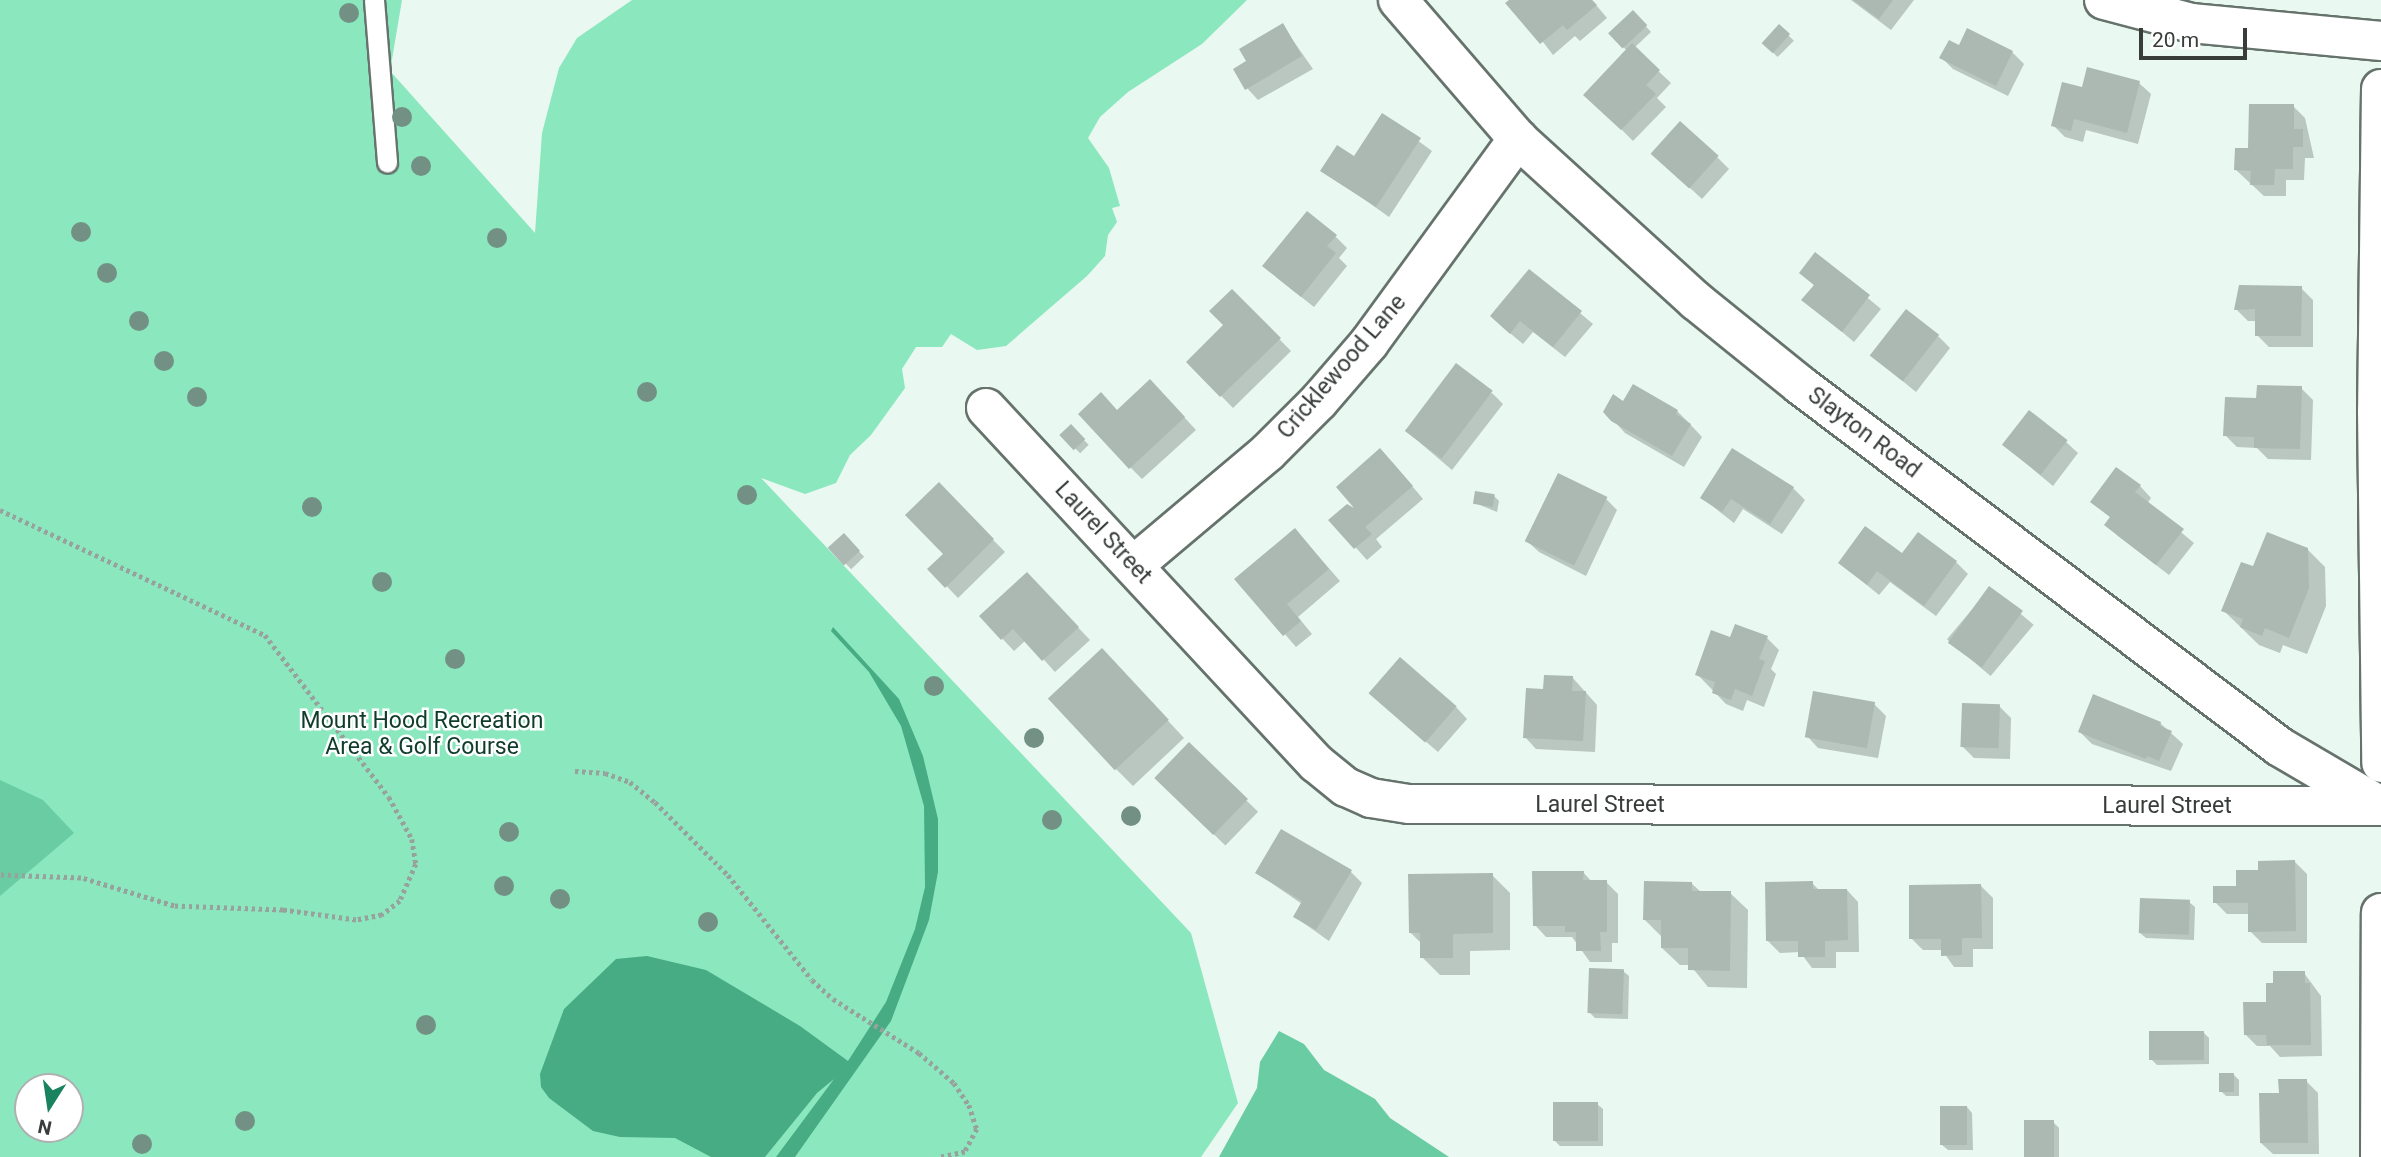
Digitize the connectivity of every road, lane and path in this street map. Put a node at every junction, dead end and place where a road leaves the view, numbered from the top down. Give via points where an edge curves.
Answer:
1 (374, 0) edge
2 (1398, 0) edge
3 (2104, 0) edge
4 (2381, 41) edge
5 (2381, 89) edge
6 (1518, 139) junction
7 (387, 162) dead end
8 (986, 408) dead end
9 (0, 510) edge
10 (1134, 565) junction
11 (2381, 763) edge
12 (575, 771) dead end
13 (2381, 806) edge
14 (0, 875) edge
15 (2381, 914) edge
16 (941, 1157) edge
17 (2380, 1157) edge

1 - 7 lane
2 - 6 street, Slayton Road
3 - 4 street via 2191,23
5 - 11 street via 2377,384
6 - 10 street, Cricklewood Lane via 1320,401 1268,452
6 - 13 street, Slayton Road via 1696,301 1800,386 2280,747
8 - 10 street, Laurel Street
9 - 14 path via 265,635 389,797 412,839 416,864 400,901 371,920 174,906 81,878
10 - 13 street, Laurel Street via 1316,763 1346,787 1383,801
12 - 16 path via 605,773 630,782 655,802 728,875 811,980 895,1036 954,1083 977,1122 971,1146
15 - 17 street

